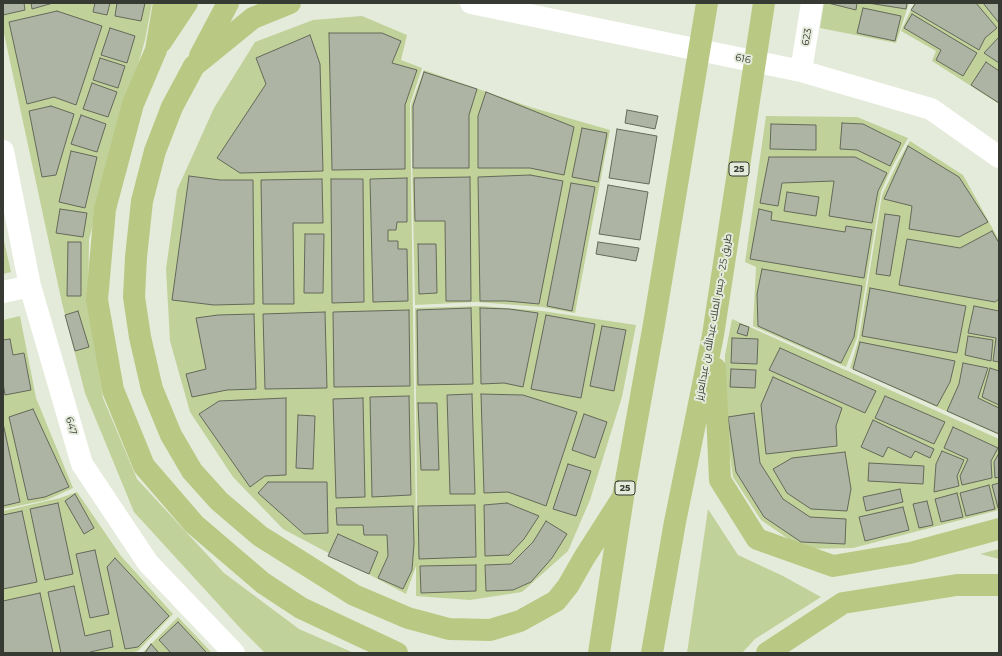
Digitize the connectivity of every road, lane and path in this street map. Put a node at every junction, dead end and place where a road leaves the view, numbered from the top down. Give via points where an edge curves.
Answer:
1 (164, 3) edge
2 (187, 3) edge
3 (228, 3) edge
4 (290, 3) edge
5 (471, 3) edge
6 (707, 3) edge
7 (764, 3) edge
8 (812, 3) edge
9 (156, 50) junction
10 (194, 66) junction
11 (801, 70) junction
12 (3, 151) edge
13 (999, 157) edge
14 (30, 286) junction
15 (3, 292) edge
16 (713, 335) junction
17 (623, 497) junction
18 (999, 529) edge
19 (999, 586) edge
20 (234, 653) edge
21 (398, 653) edge
22 (599, 653) edge
23 (652, 653) edge
24 (767, 653) edge

1 - 9 main road
2 - 9 main road
3 - 10 main road
4 - 10 main road via 253,18
5 - 11 street, 616
6 - 17 main road, 25
7 - 16 main road, طريق 25 - جسر الملك عبدالله بن عبدالعزيز / 25
8 - 11 street, 623
9 - 21 main road via 133,104 105,209 97,300 113,390 144,466 194,524 263,583 301,608
10 - 17 main road via 172,107 155,151 142,202 134,296 152,389 172,435 192,471 219,501 260,536 354,595 408,618 449,629 490,630 520,621 556,601
11 - 13 street, 616 via 931,109
12 - 14 street, 647
14 - 15 street
14 - 20 street, 647 via 82,464 148,563
16 - 18 main road via 720,480 757,539 833,566 910,553
16 - 23 main road, طريق 25 - جسر الملك عبدالله بن عبدالعزيز / 25 via 675,522
17 - 22 main road, 25
19 - 24 main road via 957,585 843,603

